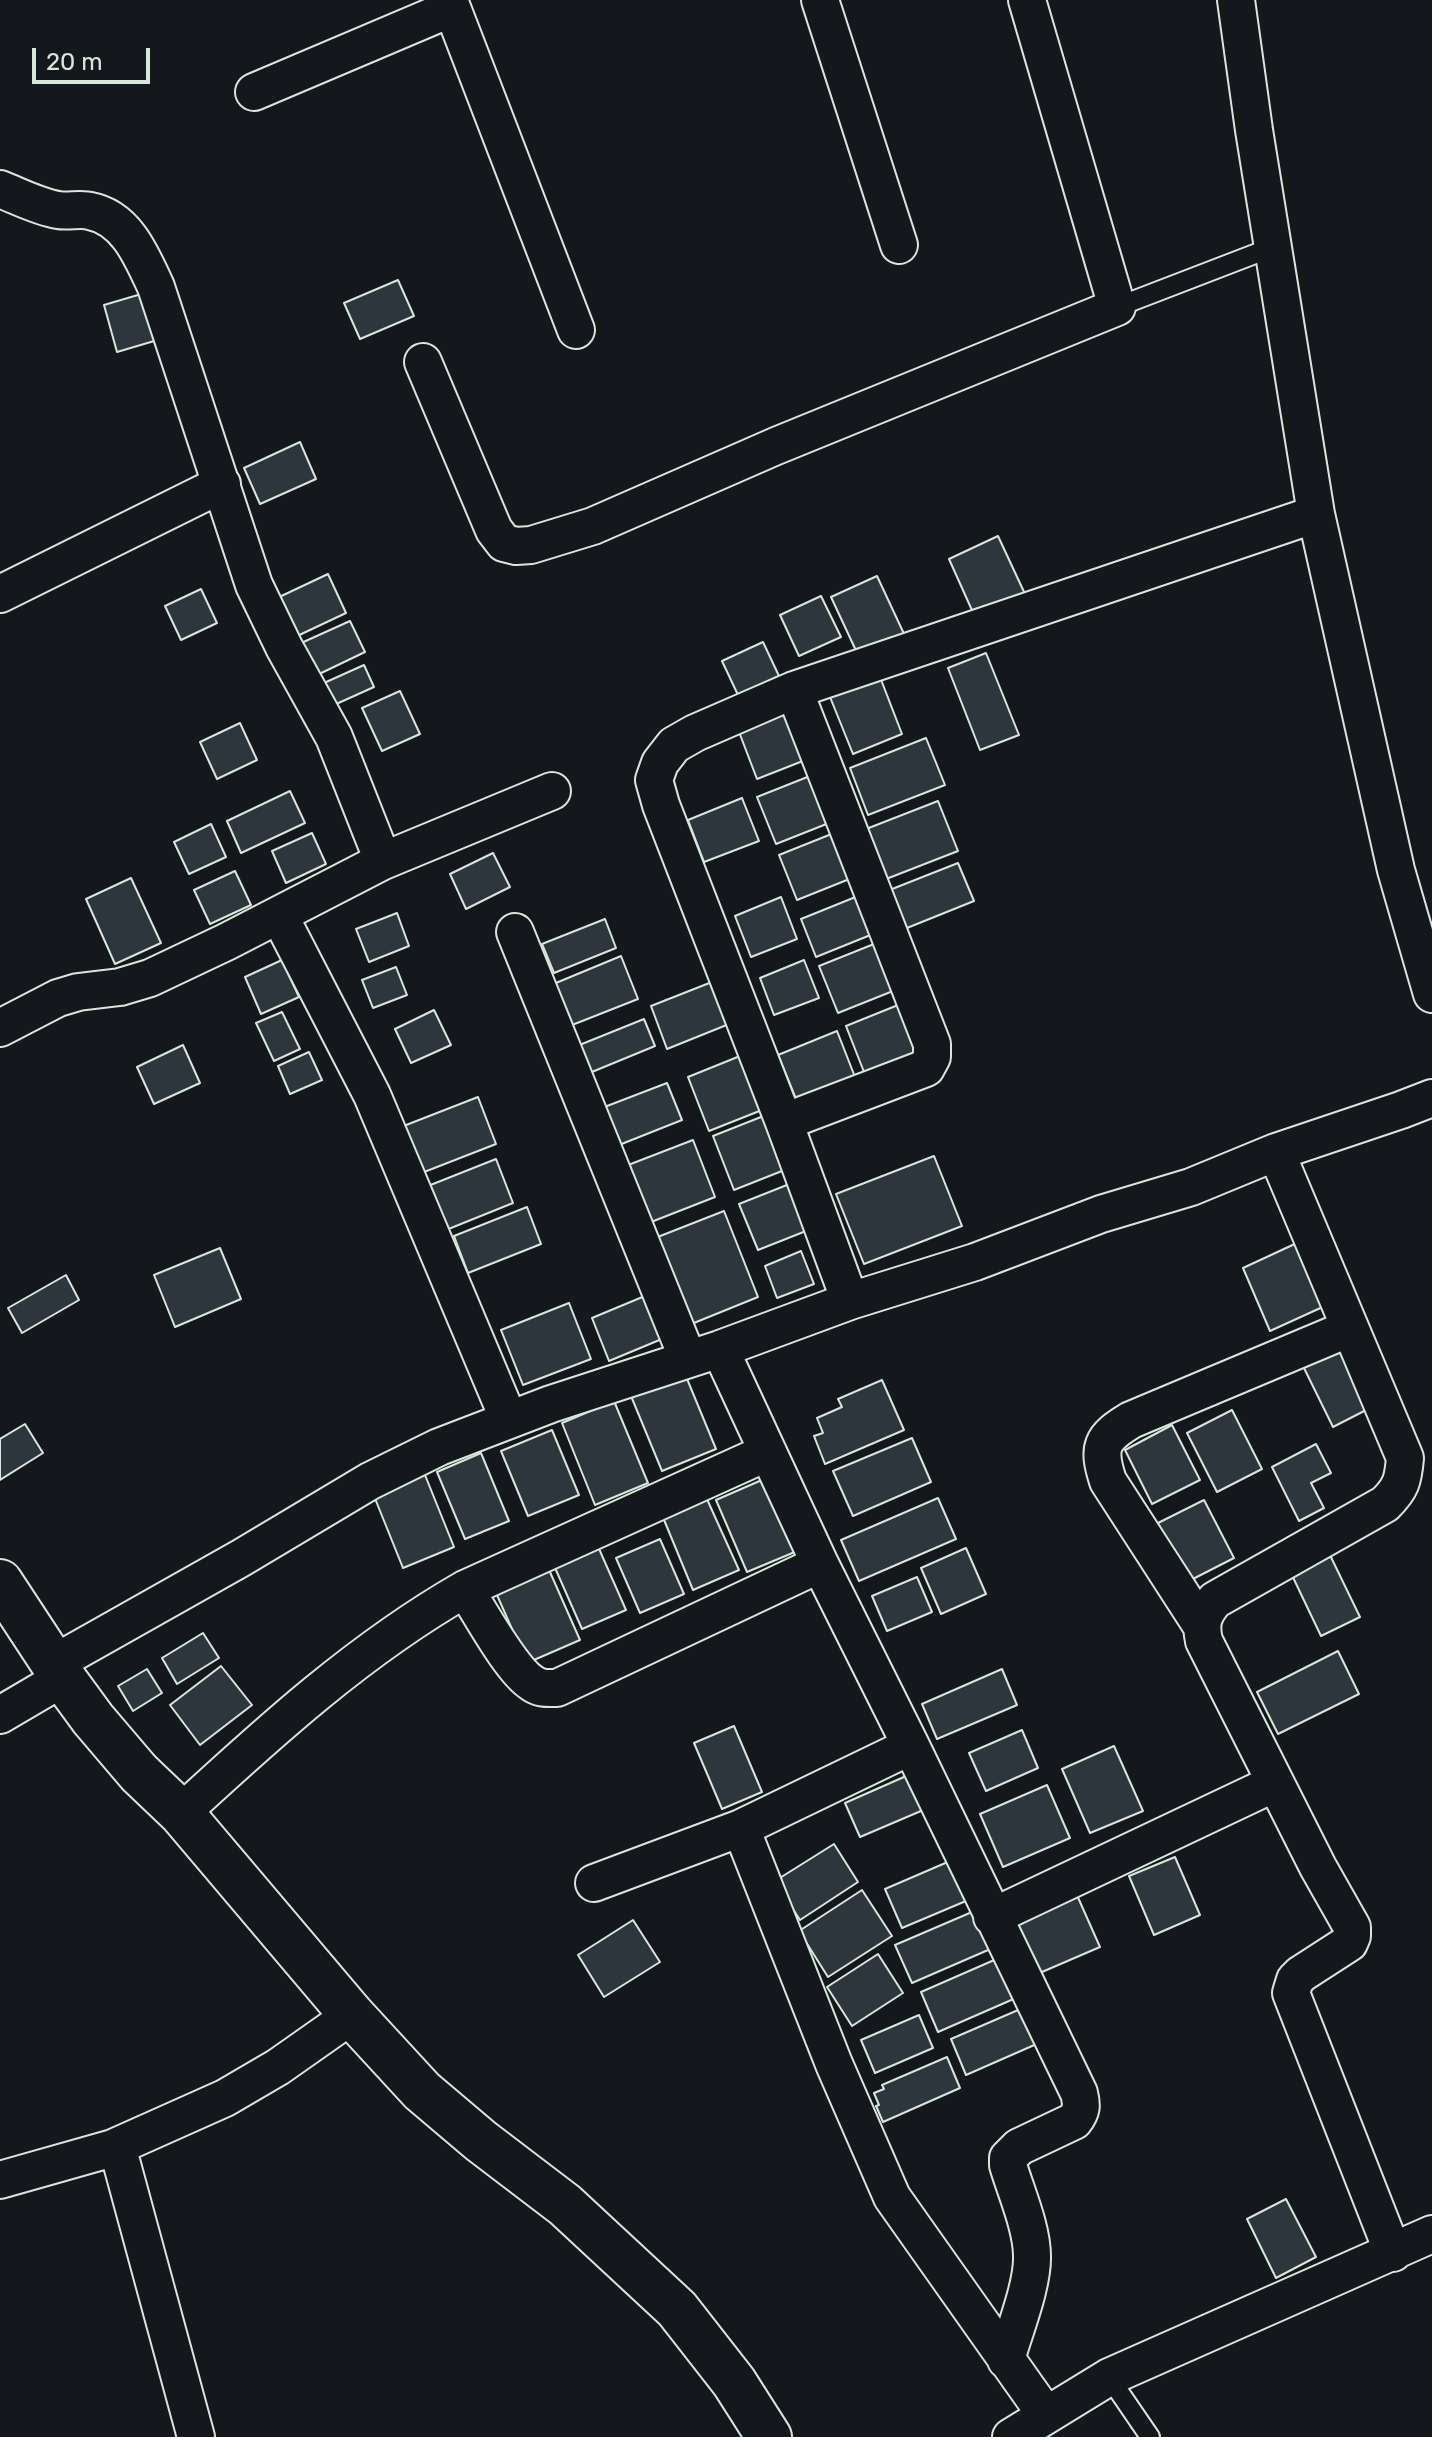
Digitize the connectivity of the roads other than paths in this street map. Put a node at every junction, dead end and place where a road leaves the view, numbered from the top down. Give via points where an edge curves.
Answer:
1 (820, 0) edge
2 (1027, 0) edge
3 (1236, 0) edge
4 (450, 4) edge
5 (254, 92) dead end
6 (0, 189) edge
7 (899, 245) dead end
8 (1273, 247) junction
9 (1117, 307) junction
10 (576, 330) dead end
11 (423, 362) dead end
12 (222, 484) junction
13 (1316, 514) junction
14 (0, 594) edge
15 (794, 690) junction
16 (552, 791) dead end
17 (383, 861) junction
18 (279, 915) junction
19 (515, 932) dead end
20 (1432, 994) edge
21 (0, 1028) edge
22 (1432, 1098) edge
23 (784, 1122) junction
24 (1276, 1152) junction
25 (850, 1301) junction
26 (1350, 1328) junction
27 (704, 1354) junction
28 (509, 1420) junction
29 (768, 1452) junction
30 (820, 1564) junction
31 (0, 1582) edge
32 (465, 1589) junction
33 (1201, 1625) junction
34 (58, 1671) junction
35 (0, 1715) edge
36 (911, 1746) junction
37 (1275, 1783) junction
38 (181, 1813) junction
39 (741, 1828) junction
40 (594, 1883) dead end
41 (992, 1917) junction
42 (352, 2015) junction
43 (117, 2146) junction
44 (0, 2180) edge
45 (1432, 2234) edge
46 (1393, 2253) junction
47 (1006, 2360) junction
48 (1109, 2377) junction
49 (1046, 2415) junction
50 (196, 2437) edge
51 (769, 2437) edge
52 (1011, 2437) edge
53 (1150, 2437) edge

1 - 7 street
2 - 9 street
3 - 8 street
4 - 5 street
4 - 10 street
6 - 12 street via 58,210 90,211 127,232 156,287
8 - 9 lane
8 - 13 street
9 - 11 street via 593,526 531,545 504,543 494,530
12 - 14 street
12 - 17 street via 254,585 334,737
13 - 15 street
13 - 20 street via 1396,870
15 - 23 street via 674,745 654,780
15 - 23 street via 932,1044 932,1057 926,1068
16 - 17 street
17 - 18 street
18 - 21 street via 150,978 58,998
18 - 28 street via 372,1095
19 - 27 street
22 - 24 street
23 - 25 street
24 - 25 street via 1191,1187
24 - 26 street
25 - 27 street
26 - 33 street via 1405,1458 1399,1491 1385,1504 1215,1600
26 - 33 street via 1131,1420 1112,1431 1102,1445 1108,1481
27 - 28 street
27 - 29 street
28 - 34 street via 370,1481
29 - 30 street
29 - 32 street
30 - 32 street via 557,1688 531,1683 517,1669
30 - 36 street
31 - 34 street
32 - 38 street via 286,1716
33 - 37 street via 1204,1641
34 - 35 street
34 - 38 street via 139,1773
36 - 39 street
36 - 41 street
37 - 41 street
37 - 46 street via 1352,1927 1349,1943 1301,1974 1291,1993
38 - 42 street
39 - 40 street
39 - 47 street via 892,2197
41 - 47 street via 1082,2105 1074,2121 1019,2147 1008,2158 1032,2256
42 - 43 street via 225,2098
42 - 51 street via 422,2091 565,2205 677,2309
43 - 44 street
43 - 50 street
45 - 46 street
46 - 48 street
47 - 49 street
48 - 49 street
48 - 53 lane
49 - 52 street

